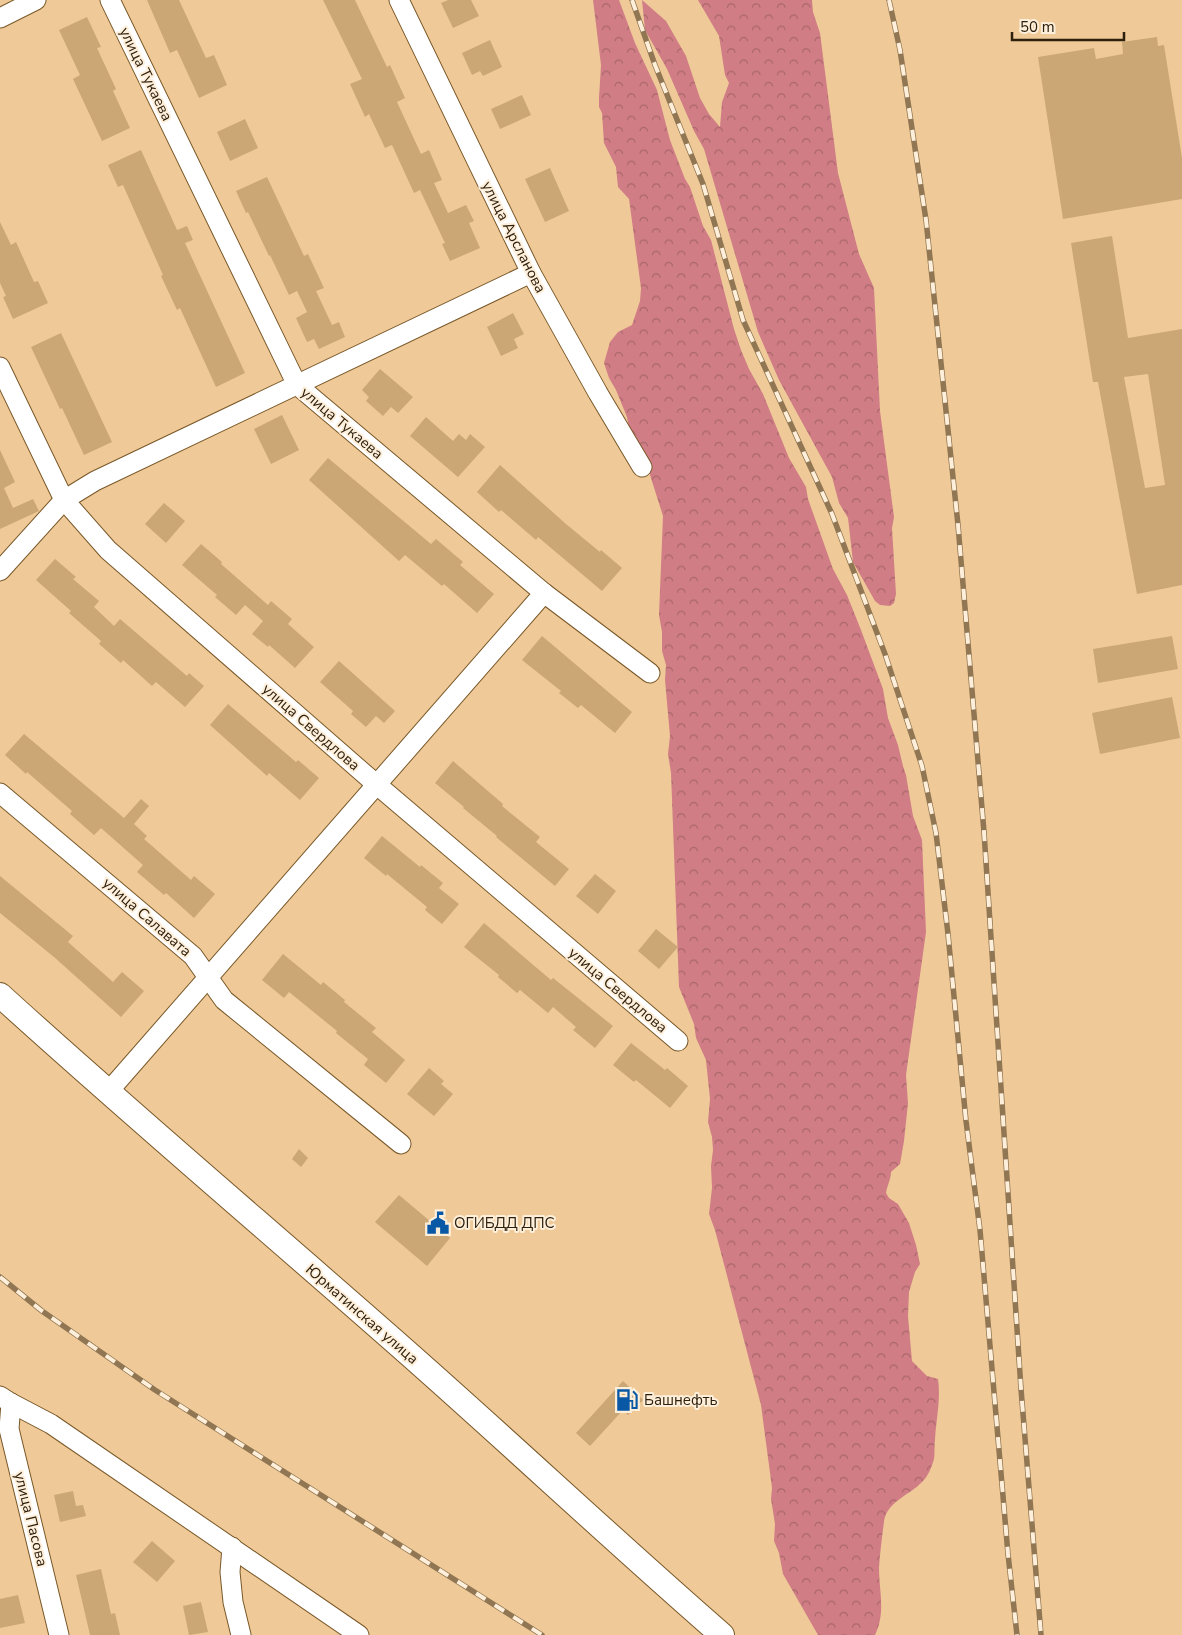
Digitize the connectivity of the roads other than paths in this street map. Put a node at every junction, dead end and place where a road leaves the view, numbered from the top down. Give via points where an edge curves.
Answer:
1 (36, 0) edge
2 (110, 0) edge
3 (399, 0) edge
4 (0, 18) edge
5 (531, 273) junction
6 (0, 367) edge
7 (297, 385) junction
8 (642, 467) dead end
9 (64, 500) junction
10 (0, 571) edge
11 (544, 593) junction
12 (650, 673) dead end
13 (376, 784) junction
14 (0, 793) edge
15 (208, 979) junction
16 (0, 995) edge
17 (678, 1041) dead end
18 (108, 1092) junction
19 (401, 1144) dead end
20 (5, 1399) edge
21 (232, 1548) junction
22 (58, 1635) edge
23 (241, 1635) edge
24 (359, 1635) edge
25 (722, 1635) edge

1 - 4 street
2 - 7 street, улица Тукаева
3 - 5 street, улица Арсланова
5 - 7 street
5 - 8 street, улица Арсланова
6 - 9 street, улица Свердлова
7 - 9 street via 95,481
7 - 11 street, улица Тукаева
9 - 10 street
9 - 13 street, улица Свердлова via 108,550
11 - 12 street, улица Тукаева
11 - 13 street
13 - 15 street
13 - 17 street, улица Свердлова
14 - 15 street, улица Салавата via 193,956
15 - 18 street
15 - 19 street, улица Салавата via 224,1000
16 - 18 main road, Юрматинская улица
18 - 25 main road, Юрматинская улица
20 - 21 street via 51,1424
20 - 22 street, улица Пасова via 9,1429
21 - 23 street via 233,1602
21 - 24 street

